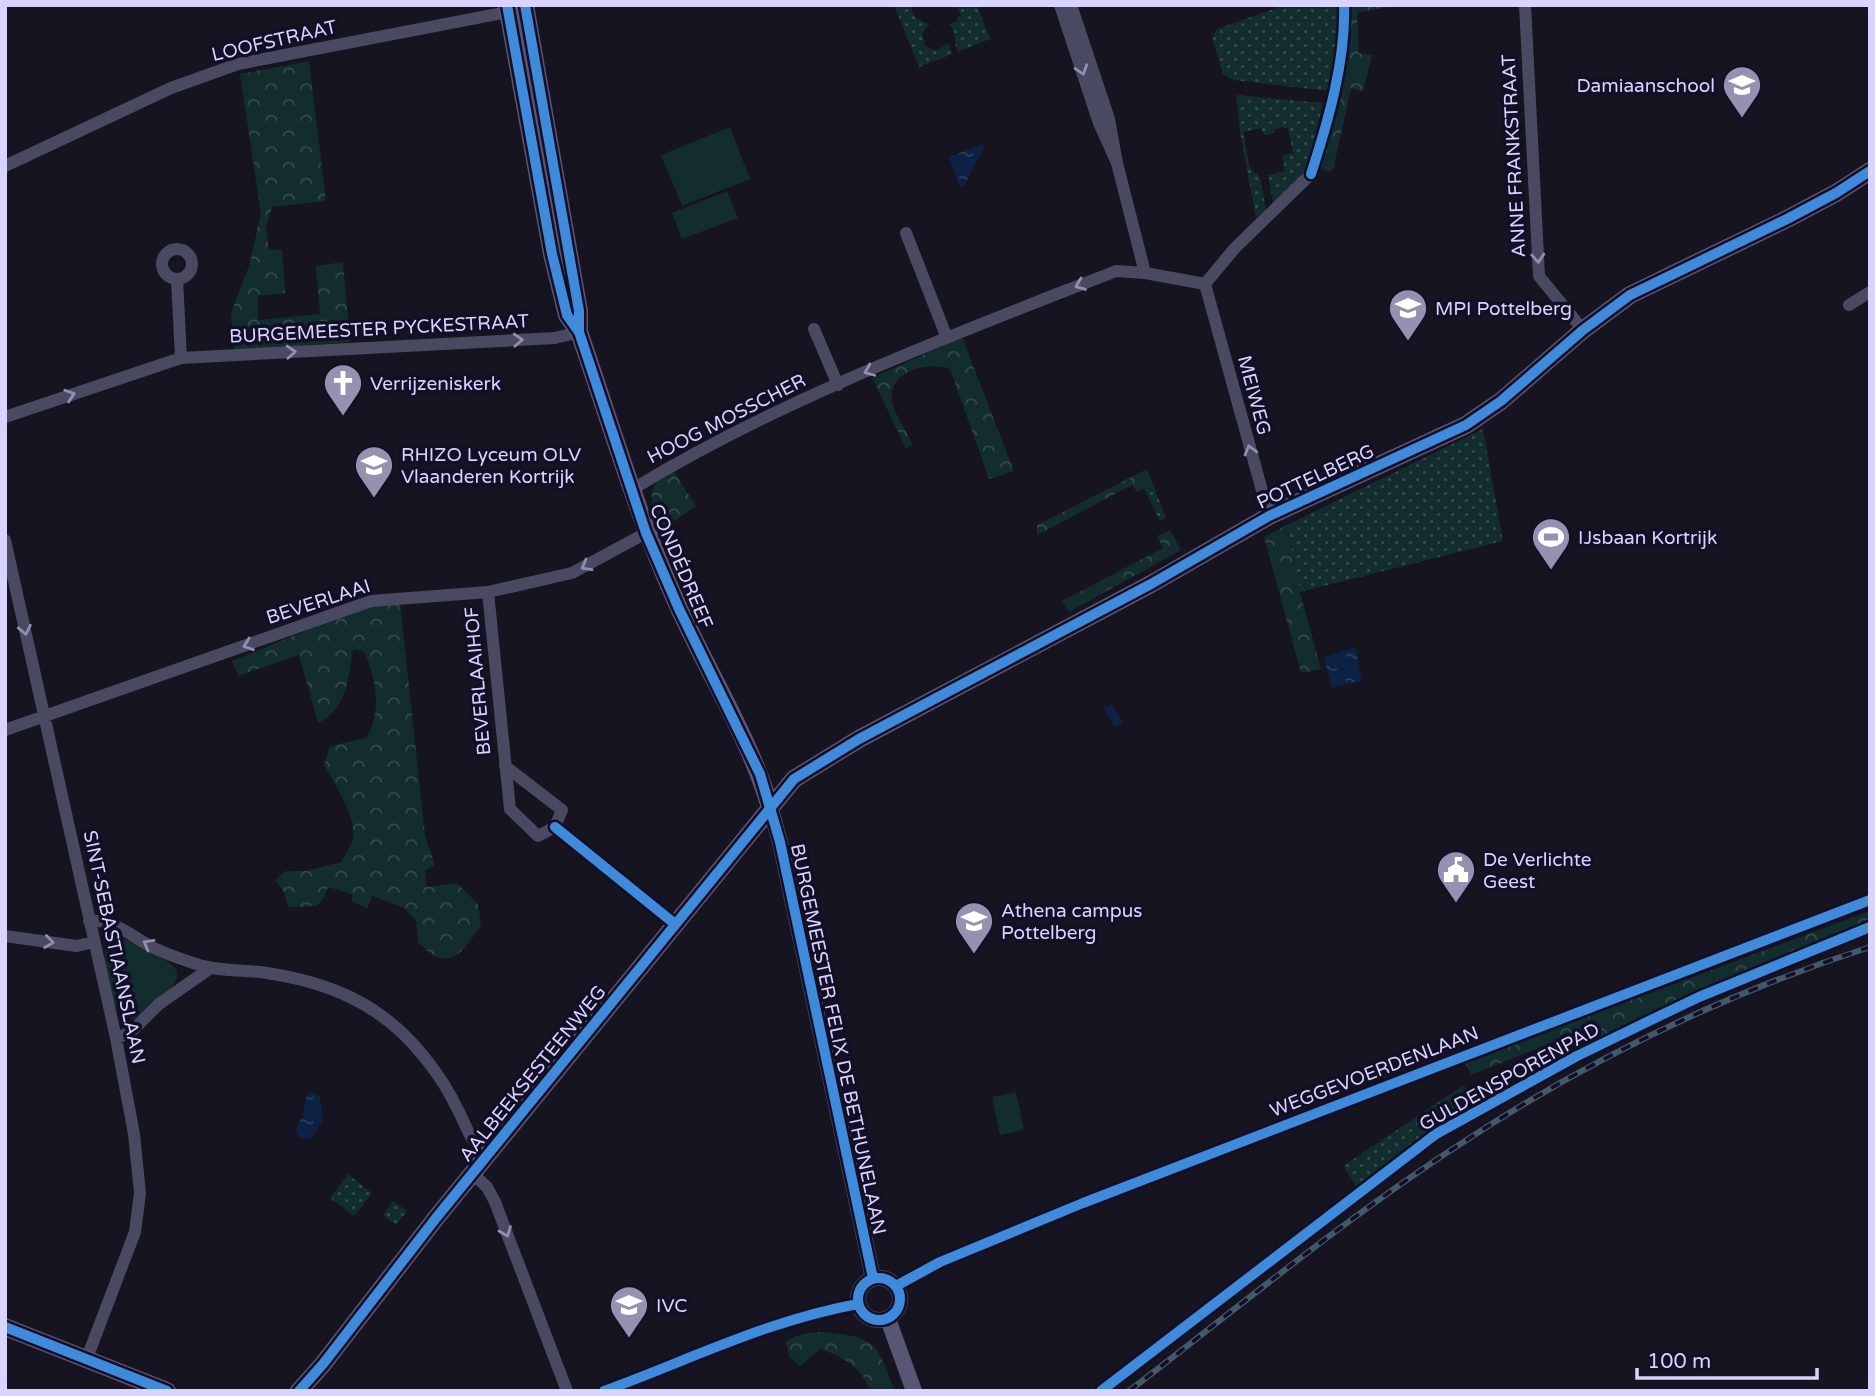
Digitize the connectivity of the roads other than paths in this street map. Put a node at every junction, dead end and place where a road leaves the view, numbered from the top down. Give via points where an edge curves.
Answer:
1 (1060, 5) edge
2 (1071, 5) edge
3 (1525, 5) edge
4 (507, 8) edge
5 (526, 8) edge
6 (1116, 163) junction
7 (5, 166) edge
8 (1311, 174) dead end
9 (1868, 177) edge
10 (906, 233) dead end
11 (1145, 273) junction
12 (177, 279) dead end
13 (1205, 284) junction
14 (1870, 292) edge
15 (1849, 305) dead end
16 (814, 329) dead end
17 (1583, 330) junction
18 (579, 332) junction
19 (947, 338) junction
20 (181, 358) junction
21 (838, 385) junction
22 (5, 417) edge
23 (633, 489) junction
24 (1269, 516) junction
25 (646, 533) junction
26 (5, 540) edge
27 (488, 592) junction
28 (44, 717) junction
29 (5, 730) edge
30 (505, 766) junction
31 (770, 807) junction
32 (1870, 900) edge
33 (89, 921) junction
34 (5, 936) edge
35 (93, 942) junction
36 (209, 969) junction
37 (116, 1038) junction
38 (488, 1156) junction
39 (473, 1174) junction
40 (873, 1279) junction
41 (896, 1286) junction
42 (858, 1304) junction
43 (888, 1319) junction
44 (5, 1327) edge
45 (87, 1359) junction
46 (323, 1364) junction
47 (167, 1391) edge
48 (299, 1391) edge
49 (307, 1391) edge
50 (567, 1391) edge
51 (604, 1391) edge
52 (914, 1391) edge

1 -> 6 street
2 - 6 street via 1109,120
3 -> 17 street, ANNE FRANKSTRAAT via 1539,276
4 - 5 street, LOOFSTRAAT
4 - 7 street, LOOFSTRAAT via 238,64 172,88
4 - 18 main road, CONDÉDREEF via 552,254 567,315
5 - 18 main road, CONDÉDREEF
6 - 11 street
8 - 13 street
9 - 17 main road, POTTELBERG via 1630,295
10 - 19 street
11 - 13 street, HOOG MOSSCHER
11 -> 19 street, HOOG MOSSCHER via 1116,271
12 - 20 street
24 -> 13 street, MEIWEG
14 - 15 street
16 - 21 street, HOOG MOSSCHER
17 - 24 main road, POTTELBERG via 1502,401 1466,425
20 -> 18 street, BURGEMEESTER PYCKESTRAAT via 555,338
18 - 23 main road, CONDÉDREEF
19 -> 21 street, HOOG MOSSCHER
22 -> 20 street, BURGEMEESTER PYCKESTRAAT
21 - 23 street, HOOG MOSSCHER via 786,406
23 - 25 main road, CONDÉDREEF
24 - 31 main road, POTTELBERG via 859,739 794,779
25 -> 27 street, BEVERLAAI via 572,573
25 - 31 main road, CONDÉDREEF via 760,774
26 -> 28 street, SINT-SEBASTIAANSLAAN
27 -> 28 street, BEVERLAAI via 371,601
27 - 30 street, BEVERLAAIHOF
28 - 29 street, BEVERLAAI
28 - 33 street, SINT-SEBASTIAANSLAAN
30 - 30 street, BEVERLAAIHOF via 510,810 538,836 555,827 562,810
31 - 38 main road, AALBEEKSESTEENWEG
31 - 40 street, BURGEMEESTER FELIX DE BETHUNELAAN
32 - 41 street, WEGGEVOERDENLAAN via 1083,1203 940,1262
33 - 35 street, SINT-SEBASTIAANSLAAN
36 -> 33 street via 152,947 106,921
34 -> 35 street via 76,946
35 - 37 street, SINT-SEBASTIAANSLAAN
36 - 37 street via 159,1004 130,1033
36 - 38 street via 318,983 378,1013 425,1058 452,1099 472,1142
37 - 45 street, SINT-SEBASTIAANSLAAN via 134,1134 140,1206 135,1232
38 - 39 main road, AALBEEKSESTEENWEG
39 - 46 main road, AALBEEKSESTEENWEG
39 -> 50 street via 495,1202
40 - 41 street via 889,1280
40 - 42 street via 860,1288
41 - 43 street via 900,1304
42 - 43 street via 870,1318
42 - 51 street via 772,1325
43 - 52 street
44 - 45 main road
45 - 47 main road
46 - 48 main road, AALBEEKSESTEENWEG
46 - 49 main road, AALBEEKSESTEENWEG

